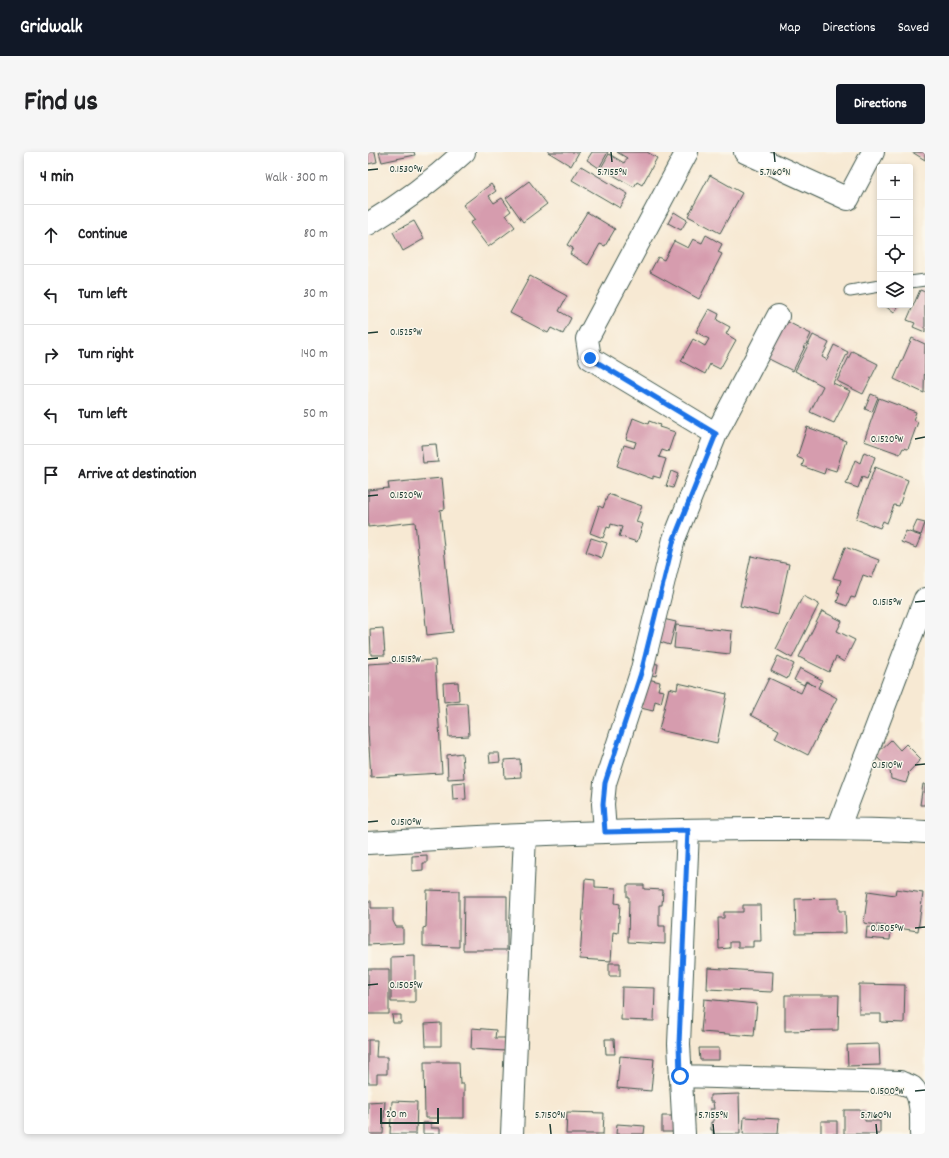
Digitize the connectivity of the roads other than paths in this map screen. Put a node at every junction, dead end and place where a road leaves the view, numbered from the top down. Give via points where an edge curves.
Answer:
1 (464, 152) edge
2 (687, 152) edge
3 (745, 152) edge
4 (873, 152) edge
5 (368, 224) edge
6 (925, 280) edge
7 (913, 282) edge
8 (877, 286) edge
9 (850, 291) dead end
10 (778, 316) dead end
11 (716, 434) junction
12 (925, 599) edge
13 (838, 829) junction
14 (688, 830) junction
15 (605, 832) junction
16 (925, 832) edge
17 (525, 835) junction
18 (368, 843) edge
19 (680, 1076) junction
20 (512, 1134) edge
21 (684, 1134) edge
22 (921, 1134) edge

1 - 5 street via 399,206
2 - 11 street via 587,339 590,358
3 - 4 street via 848,199
6 - 7 lane
8 - 9 lane
10 - 11 street
11 - 15 street via 674,539 641,673 605,783
12 - 13 street
13 - 14 street
13 - 16 street
14 - 15 street
14 - 19 street via 679,1044
15 - 17 street
17 - 18 street
17 - 20 street
19 - 21 street
19 - 22 street via 900,1082 912,1087 918,1098

